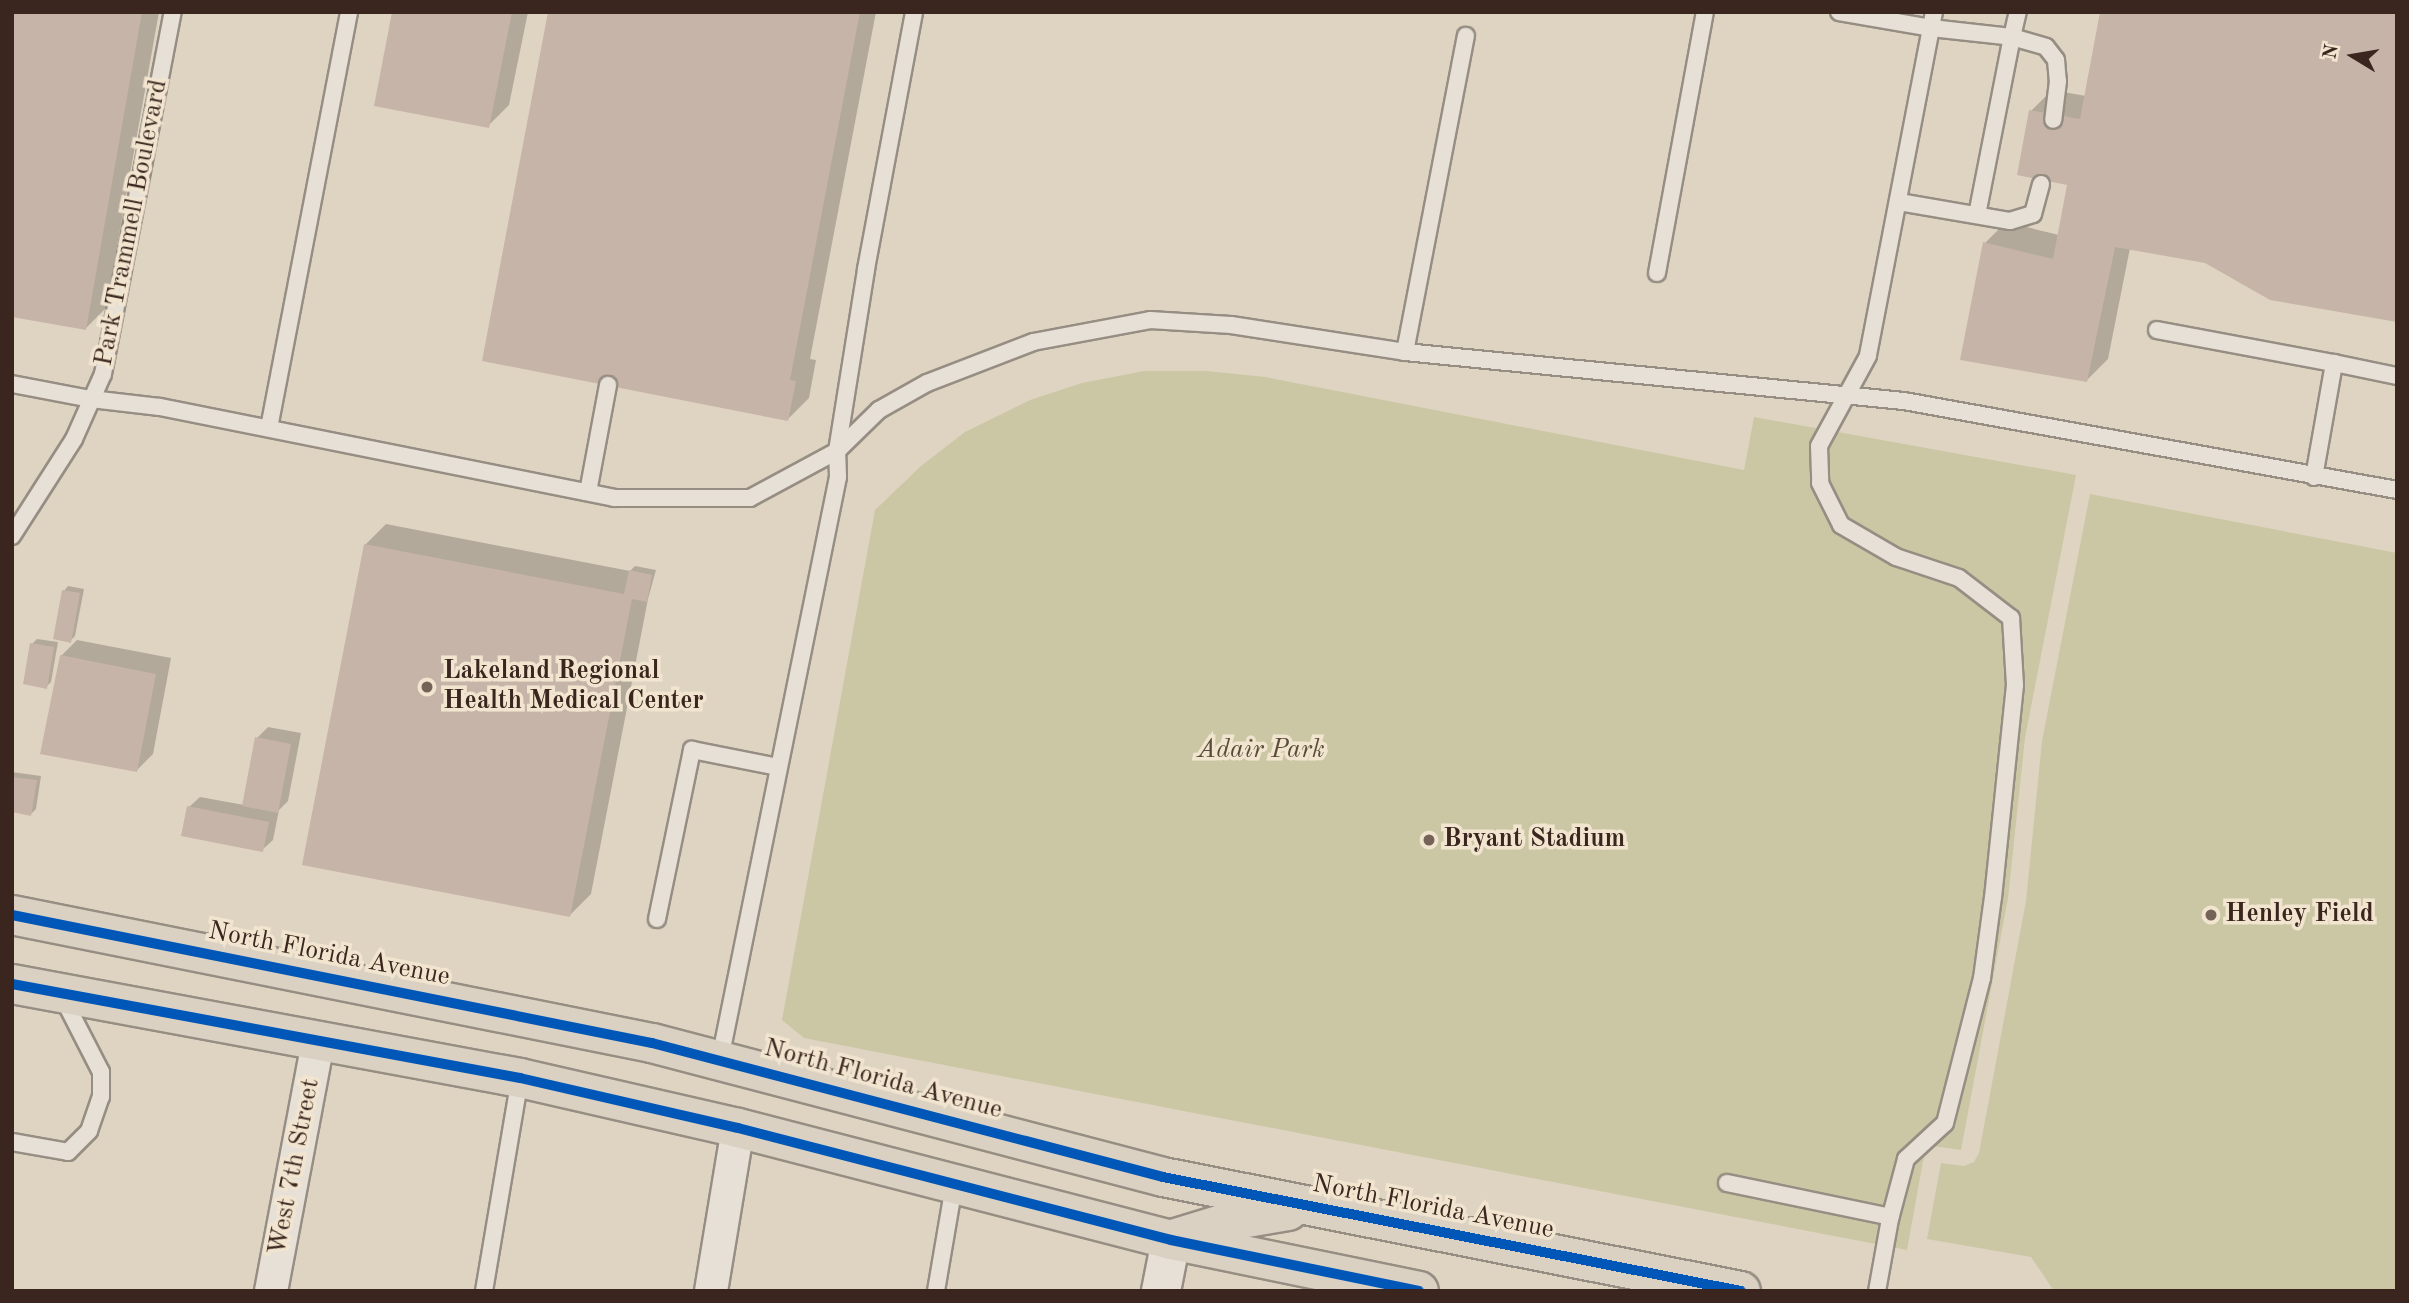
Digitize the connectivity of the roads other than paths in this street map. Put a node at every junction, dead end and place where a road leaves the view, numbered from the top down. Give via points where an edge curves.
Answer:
1 (173, 12) edge
2 (349, 12) edge
3 (914, 12) edge
4 (1705, 12) edge
5 (1839, 12) edge
6 (2018, 12) edge
7 (1933, 20) edge
8 (1466, 36) dead end
9 (2012, 37) junction
10 (2053, 120) dead end
11 (2041, 184) dead end
12 (1899, 202) junction
13 (1977, 215) junction
14 (1657, 273) dead end
15 (2157, 330) dead end
16 (1405, 352) junction
17 (2333, 363) junction
18 (2397, 376) edge
19 (12, 384) edge
20 (608, 385) dead end
21 (1847, 395) junction
22 (91, 399) junction
23 (269, 428) junction
24 (837, 451) junction
25 (2314, 477) junction
26 (2397, 490) edge
27 (588, 492) junction
28 (12, 536) edge
29 (778, 767) junction
30 (12, 915) edge
31 (657, 919) dead end
32 (12, 984) edge
33 (60, 994) junction
34 (318, 1043) junction
35 (720, 1059) junction
36 (520, 1078) junction
37 (738, 1128) junction
38 (12, 1142) edge
39 (1727, 1183) dead end
40 (954, 1186) junction
41 (1307, 1208) junction
42 (1891, 1217) junction
43 (1171, 1240) junction
44 (271, 1291) edge
45 (484, 1291) edge
46 (710, 1291) edge
47 (936, 1291) edge
48 (1161, 1291) edge
49 (1419, 1291) edge
50 (1741, 1291) edge
51 (1877, 1291) edge

1 - 22 lane, Park Trammell Boulevard via 103,374
2 - 23 lane
3 - 24 lane
4 - 14 lane
5 - 7 lane
6 - 9 lane
7 - 9 lane
7 - 12 lane
8 - 16 lane
9 - 10 lane via 2046,47 2056,60
9 - 13 lane
11 - 13 lane via 2033,214 2010,221
12 - 13 lane
12 - 21 lane via 1868,356
15 - 17 lane
16 - 21 lane
16 - 24 lane via 1231,324 1150,320 1033,342 927,383 879,410
17 - 18 lane
17 - 25 lane
19 - 22 lane
20 - 27 lane
21 - 25 lane via 1918,403
21 - 42 lane via 1819,446 1820,483 1841,525 1896,557 1959,578 2011,618 2015,685 1982,978 1945,1123 1906,1159
22 - 23 lane
22 - 28 lane, Park Trammell Boulevard via 74,439
23 - 27 lane
24 - 27 lane via 750,498 614,498
24 - 29 lane via 838,477
25 - 26 lane
29 - 31 lane via 692,750
29 - 35 lane
30 - 35 main road, North Florida Avenue
32 - 33 main road
33 - 34 main road
33 - 38 lane via 101,1072 101,1097 89,1131 68,1152
34 - 36 main road
34 - 44 street, West 7th Street
35 - 41 main road, North Florida Avenue via 1163,1177
36 - 37 main road
36 - 45 lane
37 - 40 main road
37 - 46 street
39 - 42 lane
40 - 43 main road
40 - 47 lane
41 - 43 main road via 1235,1220
41 - 50 main road, North Florida Avenue
42 - 51 lane
43 - 48 street
43 - 49 main road

